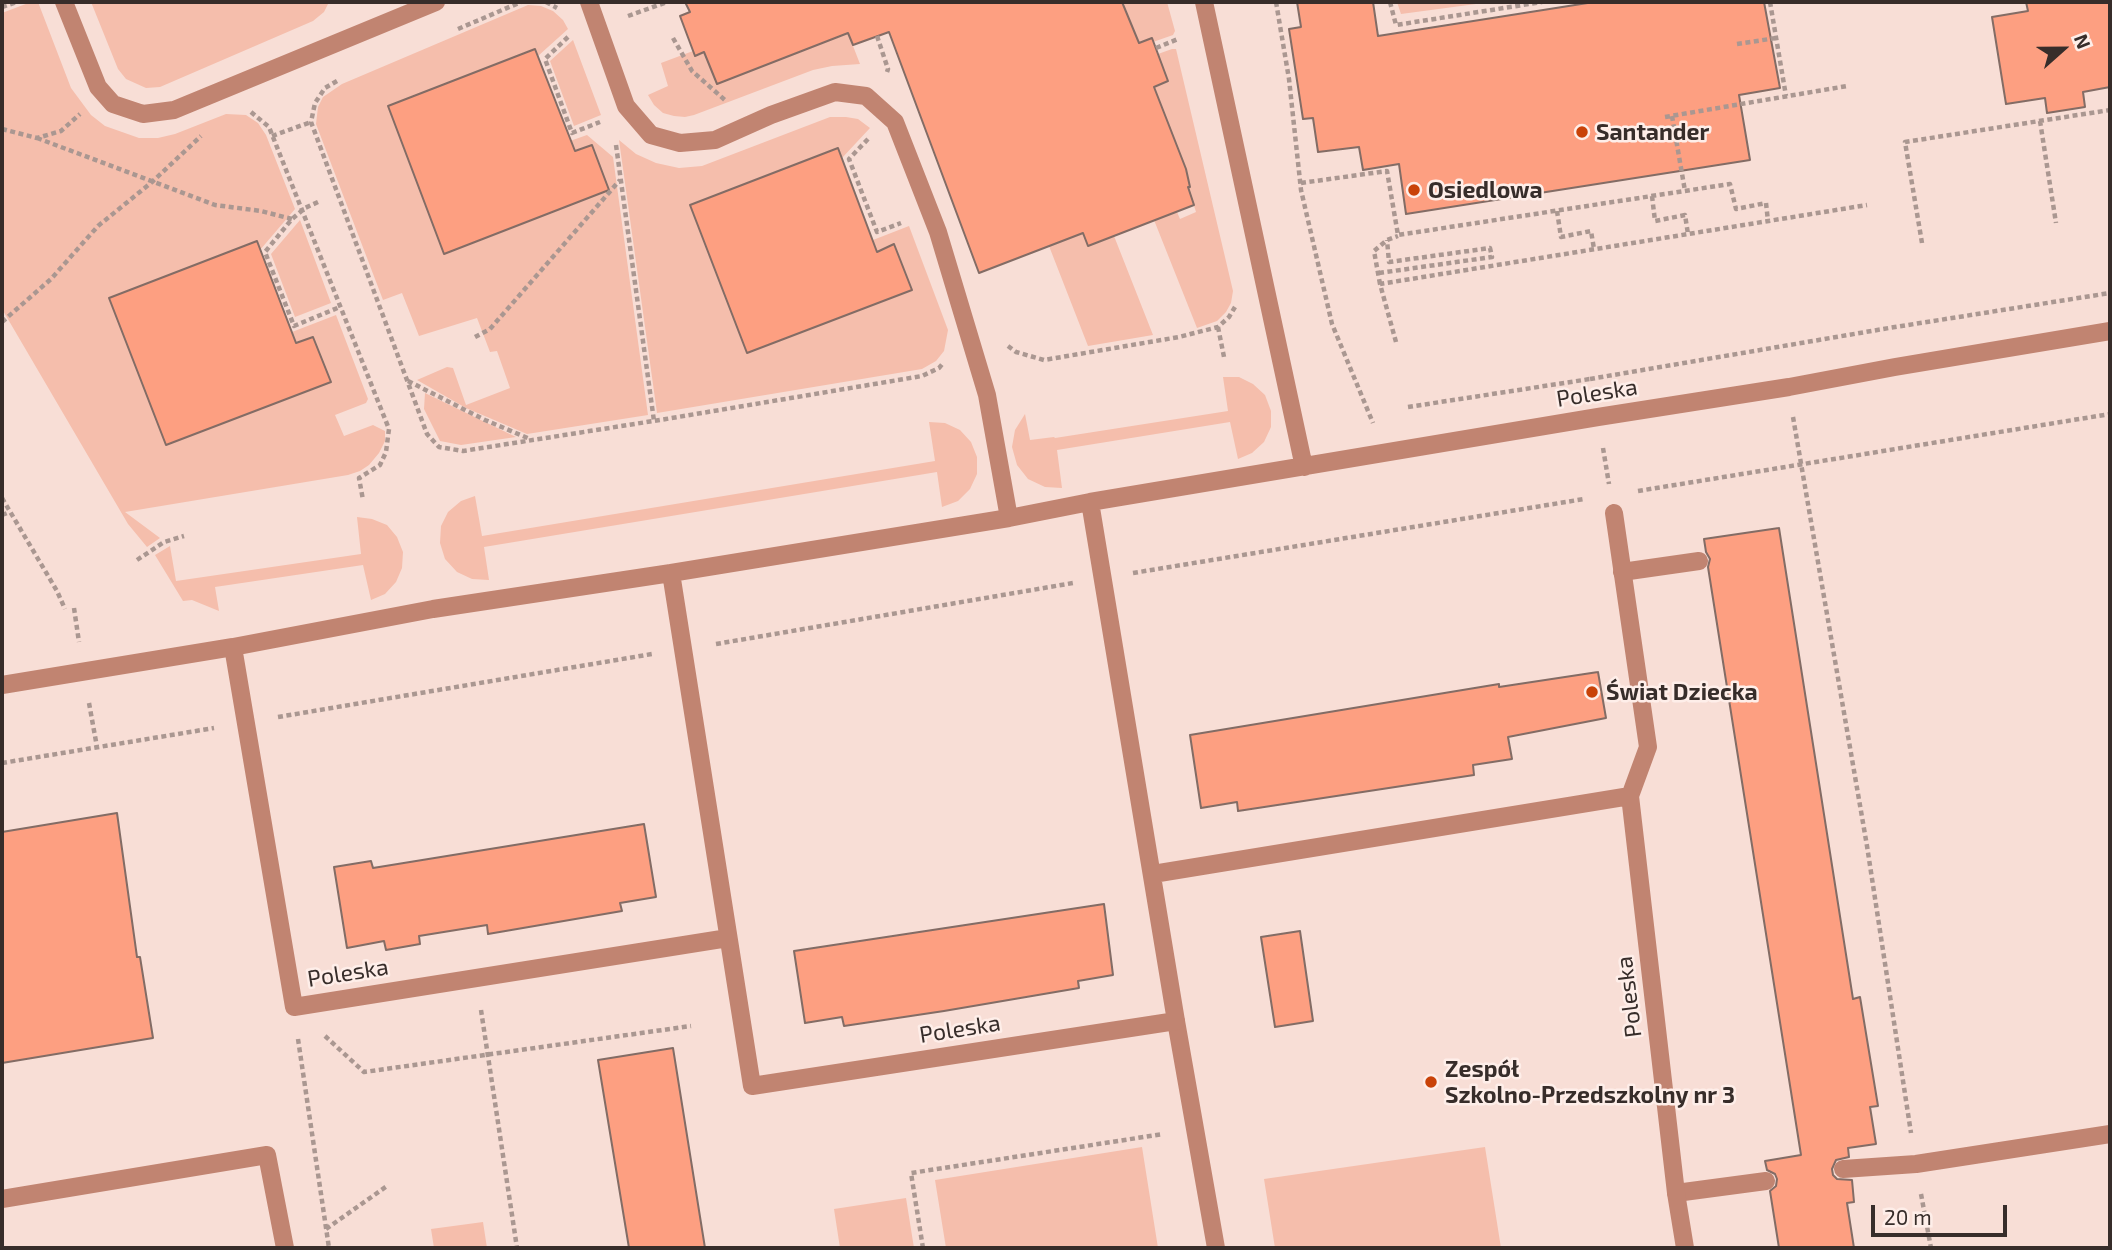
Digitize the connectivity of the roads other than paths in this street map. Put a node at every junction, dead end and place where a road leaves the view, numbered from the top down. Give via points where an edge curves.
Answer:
1 (64, 2) edge
2 (436, 2) edge
3 (589, 2) edge
4 (1204, 2) edge
5 (2110, 331) edge
6 (1304, 467) junction
7 (1090, 502) junction
8 (1612, 504) road end
9 (1009, 519) junction
10 (1699, 561) dead end
11 (1622, 572) junction
12 (671, 573) junction
13 (233, 647) junction
14 (2, 685) edge
15 (1630, 796) junction
16 (1153, 874) junction
17 (728, 938) junction
18 (1176, 1021) junction
19 (2110, 1134) edge
20 (1843, 1169) dead end
21 (1766, 1181) dead end
22 (1676, 1193) junction
23 (2, 1199) edge
24 (280, 1247) edge
25 (1216, 1248) edge
26 (1685, 1248) edge

1 - 2 street via 99,87 113,104 143,114 174,110
3 - 9 street via 626,106 651,135 680,143 715,140 835,93 866,96 895,122 938,232 988,396
4 - 6 street
5 - 6 street, Poleska
6 - 7 street, Poleska
7 - 9 street, Poleska
7 - 16 street
8 - 11 street, Poleska
9 - 12 street, Poleska
10 - 11 street
11 - 15 street, Poleska via 1648,747
12 - 13 street, Poleska
12 - 17 street, Poleska
13 - 14 street, Poleska
13 - 17 street, Poleska via 294,1007
15 - 16 street
15 - 22 street, Poleska
16 - 18 street
17 - 18 street, Poleska via 752,1086
18 - 25 street
19 - 20 street via 1916,1164
21 - 22 street
22 - 26 street, Poleska
23 - 24 street via 267,1154

